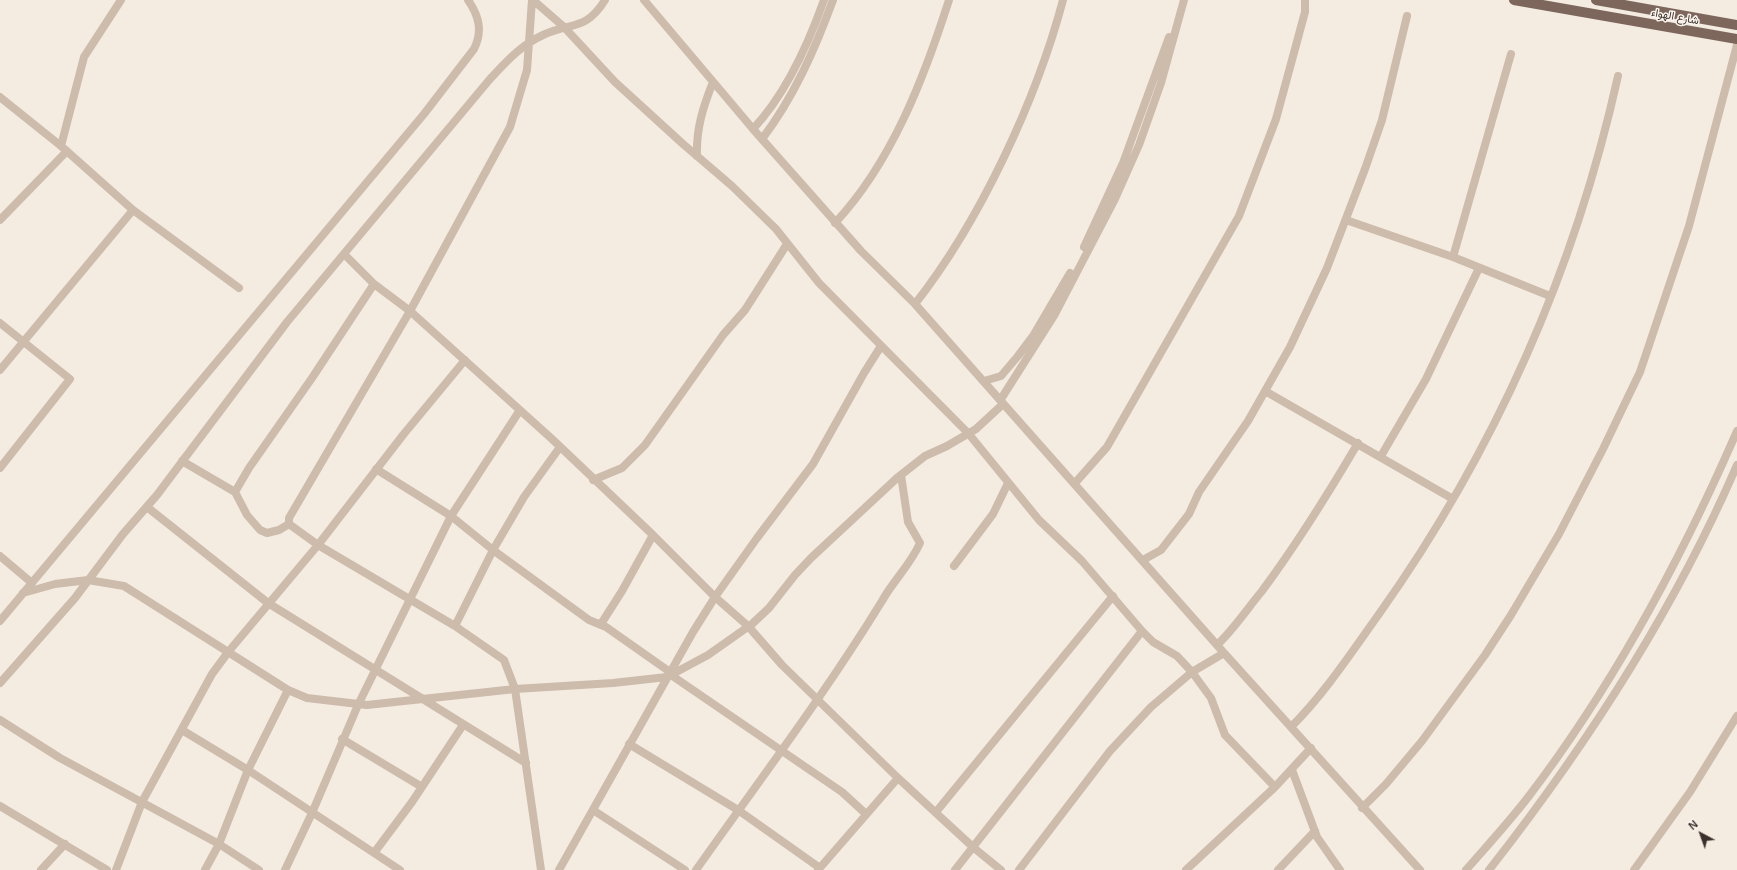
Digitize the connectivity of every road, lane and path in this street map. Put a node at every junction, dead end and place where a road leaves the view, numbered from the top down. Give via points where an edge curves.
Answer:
1 (121, 0) edge
2 (468, 0) edge
3 (533, 0) edge
4 (605, 0) edge
5 (644, 0) edge
6 (824, 0) edge
7 (833, 0) edge
8 (949, 0) edge
9 (1063, 0) edge
10 (1180, 0) edge
11 (1184, 0) edge
12 (1305, 0) edge
13 (1514, 0) edge
14 (1596, 0) edge
15 (1407, 16) dead end
16 (1737, 25) edge
17 (564, 27) junction
18 (1737, 39) edge
19 (530, 42) junction
20 (1737, 45) edge
21 (1511, 54) dead end
22 (1618, 76) dead end
23 (713, 82) junction
24 (0, 97) edge
25 (753, 129) junction
26 (762, 139) junction
27 (64, 149) junction
28 (696, 156) junction
29 (133, 210) junction
30 (0, 220) edge
31 (1346, 220) junction
32 (836, 223) junction
33 (787, 244) junction
34 (344, 254) junction
35 (1453, 257) junction
36 (1479, 268) junction
37 (374, 284) junction
38 (239, 288) dead end
39 (1550, 296) junction
40 (916, 304) junction
41 (410, 311) junction
42 (0, 322) edge
43 (24, 342) junction
44 (881, 346) junction
45 (465, 360) junction
46 (0, 370) edge
47 (984, 381) junction
48 (1265, 391) junction
49 (1002, 401) junction
50 (520, 410) junction
51 (1737, 431) edge
52 (968, 434) junction
53 (1358, 443) junction
54 (560, 447) junction
55 (1380, 456) junction
56 (182, 461) junction
57 (1737, 465) edge
58 (0, 468) edge
59 (376, 469) junction
60 (901, 474) junction
61 (593, 480) junction
62 (1008, 483) junction
63 (1075, 483) junction
64 (235, 492) junction
65 (1453, 499) junction
66 (147, 507) junction
67 (451, 516) junction
68 (289, 524) junction
69 (653, 535) junction
70 (318, 545) junction
71 (493, 550) junction
72 (0, 556) edge
73 (1143, 560) junction
74 (954, 566) dead end
75 (88, 580) junction
76 (32, 583) junction
77 (23, 593) junction
78 (1113, 596) junction
79 (715, 597) junction
80 (410, 601) junction
81 (268, 603) junction
82 (0, 621) edge
83 (601, 624) junction
84 (455, 626) junction
85 (748, 626) junction
86 (1142, 631) junction
87 (1217, 645) junction
88 (229, 651) junction
89 (1224, 653) junction
90 (374, 670) junction
91 (1192, 672) junction
92 (669, 675) junction
93 (0, 683) edge
94 (515, 689) junction
95 (288, 690) junction
96 (819, 699) junction
97 (422, 700) junction
98 (358, 705) junction
99 (1737, 716) edge
100 (0, 720) edge
101 (463, 725) junction
102 (1291, 727) junction
103 (182, 730) junction
104 (342, 739) junction
105 (630, 744) junction
106 (1311, 748) junction
107 (781, 752) junction
108 (526, 763) junction
109 (248, 770) junction
110 (1292, 770) junction
111 (898, 778) junction
112 (422, 787) junction
113 (1275, 787) junction
114 (142, 802) junction
115 (0, 806) edge
116 (1362, 808) junction
117 (593, 810) junction
118 (738, 810) junction
119 (936, 812) junction
120 (312, 813) junction
121 (866, 814) junction
122 (1315, 831) junction
123 (65, 844) junction
124 (219, 844) junction
125 (974, 848) junction
126 (374, 853) junction
127 (819, 869) edge
128 (41, 870) edge
129 (108, 870) edge
130 (116, 870) edge
131 (204, 870) edge
132 (260, 870) edge
133 (285, 870) edge
134 (400, 870) edge
135 (541, 870) edge
136 (559, 870) edge
137 (685, 870) edge
138 (696, 870) edge
139 (955, 870) edge
140 (1001, 870) edge
141 (1019, 870) edge
142 (1186, 870) edge
143 (1278, 870) edge
144 (1340, 870) edge
145 (1420, 870) edge
146 (1466, 870) edge
147 (1489, 870) edge
148 (1634, 870) edge

1 - 27 street via 84,57
2 - 76 street via 475,10 480,28 479,40 474,49 424,114
3 - 17 street
3 - 19 street
4 - 17 street via 585,22 574,27
5 - 23 street
6 - 25 street via 788,78 772,107
7 - 26 street via 804,70 781,113
8 - 32 street via 918,85 899,126 862,191
9 - 40 street via 1047,51 1003,156 976,210 935,278
10 - 47 street via 1169,38 1123,163 1079,260 1018,356 1001,376
11 - 49 street via 1161,83 1140,145 1055,314
12 - 63 street via 1305,12 1276,119 1239,216 1107,447
13 - 18 main road, شارع الهواء
14 - 16 main road, شارع الهواء
15 - 31 street via 1382,120
17 - 19 street
17 - 28 street via 615,82
19 - 34 street via 490,79
19 - 41 street via 524,84 510,127
20 - 116 street via 1713,140 1676,266 1640,372 1603,449 1559,534 1485,655 1422,741
21 - 35 street
22 - 39 street via 1593,172
23 - 25 street
23 - 28 street via 699,120
24 - 27 street
25 - 26 street
26 - 32 street
27 - 29 street
27 - 30 street
28 - 33 street via 732,186 776,229
29 - 38 street
29 - 43 street
31 - 35 street
31 - 48 street via 1290,347
32 - 40 street
33 - 44 street via 819,284
33 - 61 street via 745,310 723,335 645,445 622,468
34 - 37 street
34 - 56 street via 287,322
35 - 36 street
36 - 39 street
36 - 55 street via 1426,379
37 - 41 street
37 - 64 street
39 - 65 street via 1532,345 1509,395
40 - 47 street
41 - 45 street
41 - 68 street via 288,518
42 - 43 street
43 - 46 street
43 - 58 street via 70,379
44 - 52 street
44 - 79 street via 813,464
45 - 50 street
45 - 59 street
47 - 49 street
48 - 53 street
48 - 73 street via 1199,492 1189,514 1161,550
49 - 52 street via 989,418
49 - 63 street
50 - 54 street
50 - 67 street
51 - 146 street via 1718,476 1637,634 1529,796
52 - 60 street via 925,456
52 - 62 street
53 - 55 street
53 - 87 street via 1289,554
54 - 61 street
54 - 71 street via 524,497
55 - 65 street
56 - 64 street
56 - 66 street
57 - 147 street via 1652,634 1549,791
59 - 67 street
59 - 70 street
60 - 85 street via 811,558 768,608
60 - 96 street via 908,522 920,543
61 - 69 street
62 - 74 street via 993,514
62 - 78 street
63 - 73 street
64 - 68 street via 247,515 260,530 267,533
65 - 102 street via 1402,582 1336,676
66 - 75 street
66 - 81 street
67 - 71 street
67 - 80 street
68 - 70 street
69 - 79 street
69 - 83 street
70 - 80 street
70 - 81 street
71 - 83 street via 589,620
71 - 84 street
72 - 76 street
73 - 87 street
75 - 77 street via 55,584
75 - 88 street via 124,586
75 - 93 street
76 - 77 street
77 - 82 street
78 - 86 street
78 - 119 street
79 - 85 street
79 - 92 street
80 - 84 street
80 - 90 street
81 - 88 street
81 - 90 street
83 - 92 street
84 - 94 street via 504,660
85 - 92 street via 708,655
85 - 96 street via 782,665
86 - 91 street via 1153,642 1177,656
86 - 125 street
87 - 89 street
88 - 95 street
88 - 103 street via 212,674
89 - 91 street
89 - 102 street
90 - 97 street
90 - 98 street
91 - 113 street via 1211,698 1225,735
91 - 141 street via 1151,707 1110,751
92 - 94 street via 613,683
92 - 105 street
92 - 107 street
94 - 97 street
94 - 108 street
95 - 98 street via 307,698
95 - 109 street
96 - 107 street
96 - 111 street
97 - 98 street
97 - 101 street
98 - 104 street
99 - 148 street via 1690,792
100 - 114 street via 60,758
101 - 108 street
101 - 112 street
102 - 106 street
103 - 109 street
103 - 114 street
104 - 112 street
104 - 120 street
105 - 117 street
105 - 118 street
106 - 110 street
106 - 116 street
107 - 118 street
107 - 121 street via 842,792
108 - 135 street
109 - 120 street
109 - 124 street
110 - 113 street
110 - 122 street
111 - 119 street
111 - 121 street
112 - 126 street
113 - 142 street
114 - 124 street
114 - 130 street
115 - 123 street
116 - 145 street
117 - 136 street
117 - 137 street
118 - 127 street
118 - 138 street
119 - 125 street
120 - 126 street
120 - 133 street
121 - 127 street
122 - 143 street
122 - 144 street via 1326,852
123 - 128 street
123 - 129 street
124 - 131 street
124 - 132 street
125 - 139 street
125 - 140 street
126 - 134 street

